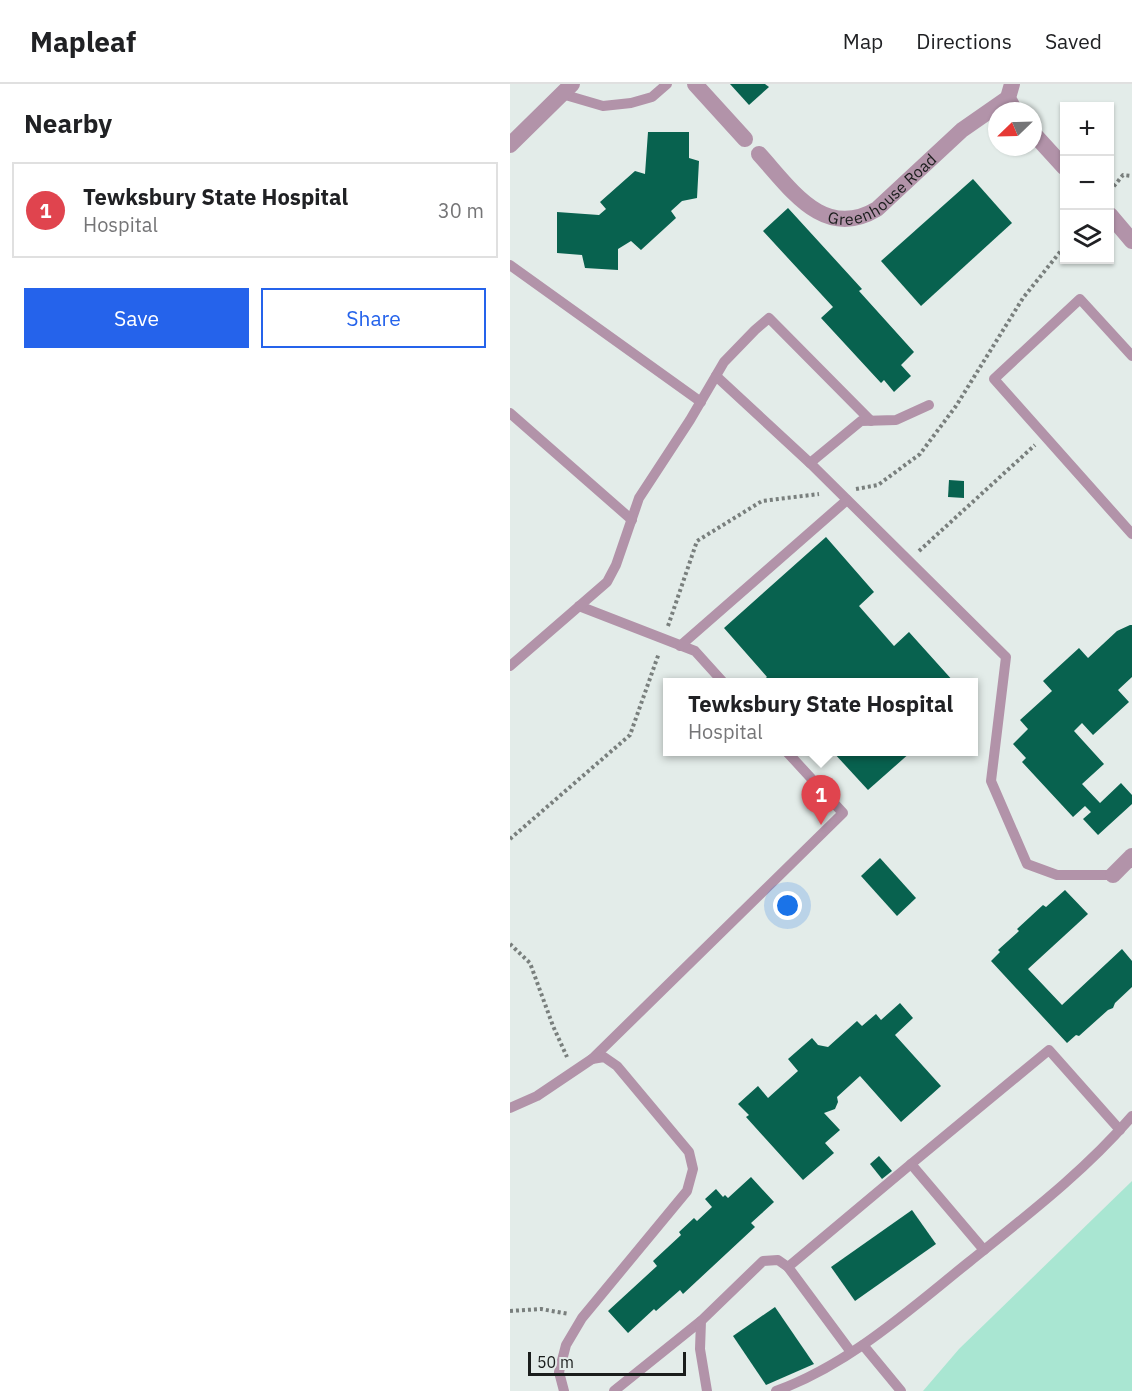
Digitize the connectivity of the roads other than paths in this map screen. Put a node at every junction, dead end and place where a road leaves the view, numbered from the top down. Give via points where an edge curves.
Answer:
1 (667, 84) edge
2 (695, 84) edge
3 (567, 89) edge
4 (1012, 98) edge
5 (745, 139) dead end
6 (1042, 143) edge
7 (510, 145) edge
8 (759, 154) dead end
9 (1060, 162) edge
10 (1114, 220) edge
11 (1132, 240) edge
12 (510, 264) edge
13 (1132, 356) edge
14 (716, 376) junction
15 (701, 402) junction
16 (929, 405) dead end
17 (510, 413) edge
18 (871, 421) junction
19 (810, 463) junction
20 (847, 500) junction
21 (632, 520) junction
22 (1132, 534) edge
23 (579, 606) junction
24 (681, 646) junction
25 (510, 666) edge
26 (719, 678) edge
27 (791, 756) edge
28 (1132, 856) edge
29 (1113, 875) joint
30 (592, 1059) junction
31 (510, 1108) edge
32 (1132, 1116) edge
33 (1120, 1130) junction
34 (911, 1164) junction
35 (984, 1250) junction
36 (788, 1267) junction
37 (701, 1321) junction
38 (863, 1345) junction
39 (851, 1352) junction
40 (564, 1391) edge
41 (614, 1391) edge
42 (707, 1391) edge
43 (776, 1391) edge
44 (901, 1391) edge

1 - 3 lane via 652,97 603,106
2 - 5 street
3 - 7 street
4 - 8 street, Greenhouse Road via 962,130 877,210 863,218 830,218 806,206
6 - 9 street
10 - 11 street
12 - 15 lane
13 - 22 lane via 1080,299 994,380
14 - 15 lane
14 - 18 lane via 723,363 770,318
14 - 19 lane
15 - 21 lane via 639,498
16 - 18 lane via 896,420
17 - 21 lane
18 - 19 lane via 861,421
19 - 20 lane
20 - 24 lane
20 - 29 lane via 1006,657 991,781 1027,864 1056,875
21 - 23 lane via 607,582
23 - 24 lane
23 - 25 lane
24 - 26 lane via 695,651
27 - 30 lane via 843,813
28 - 29 street
30 - 31 lane via 537,1096
30 - 40 lane via 604,1058 617,1066 689,1152 693,1169 687,1191 582,1318 566,1345 559,1372
32 - 33 lane
33 - 34 lane via 1049,1050
33 - 35 lane via 1082,1168
34 - 35 lane
34 - 36 lane
35 - 38 lane
36 - 37 lane via 778,1260 763,1261
36 - 39 lane
37 - 41 lane
37 - 42 lane via 700,1348
38 - 39 lane
38 - 44 lane
39 - 43 lane

